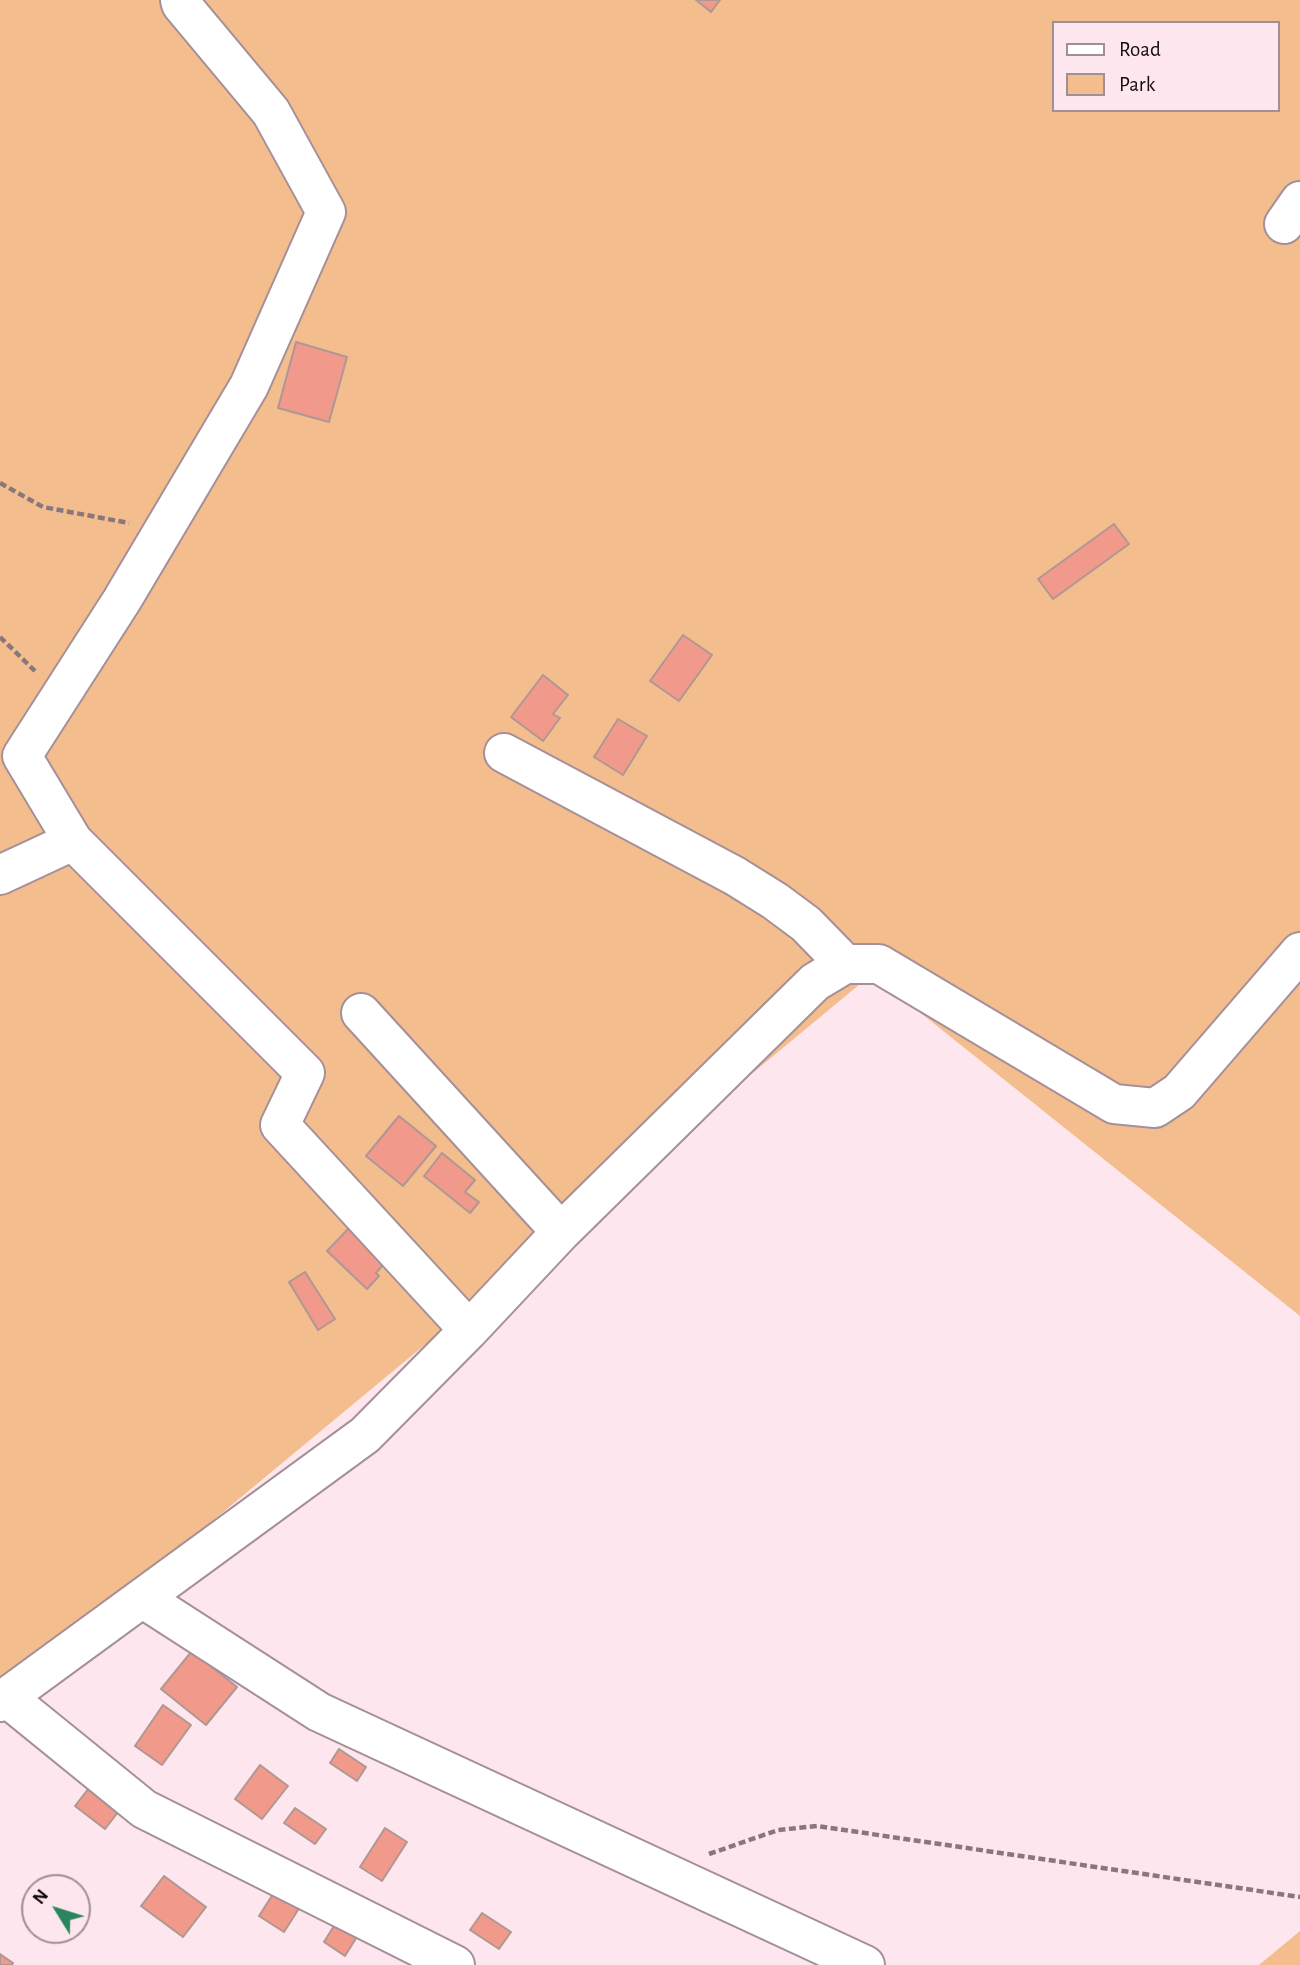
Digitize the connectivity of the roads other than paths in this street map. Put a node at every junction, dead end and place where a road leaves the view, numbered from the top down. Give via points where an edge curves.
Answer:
1 (180, 0) edge
2 (504, 753) dead end
3 (73, 841) junction
4 (0, 875) edge
5 (1300, 952) edge
6 (845, 964) junction
7 (361, 1013) dead end
8 (561, 1232) junction
9 (469, 1330) junction
10 (142, 1598) junction
11 (3, 1700) edge
12 (454, 1965) edge
13 (866, 1965) edge

1 - 3 street via 271,111 326,212 249,386 23,756
2 - 6 street via 735,876 806,924
3 - 4 street
3 - 9 street via 305,1073 281,1125
5 - 6 street via 1179,1092 1155,1108 1114,1104 879,964
6 - 8 street via 815,982
7 - 8 street
8 - 9 street
9 - 10 street via 365,1435
10 - 11 street
10 - 13 street via 319,1712
11 - 12 street via 144,1809

